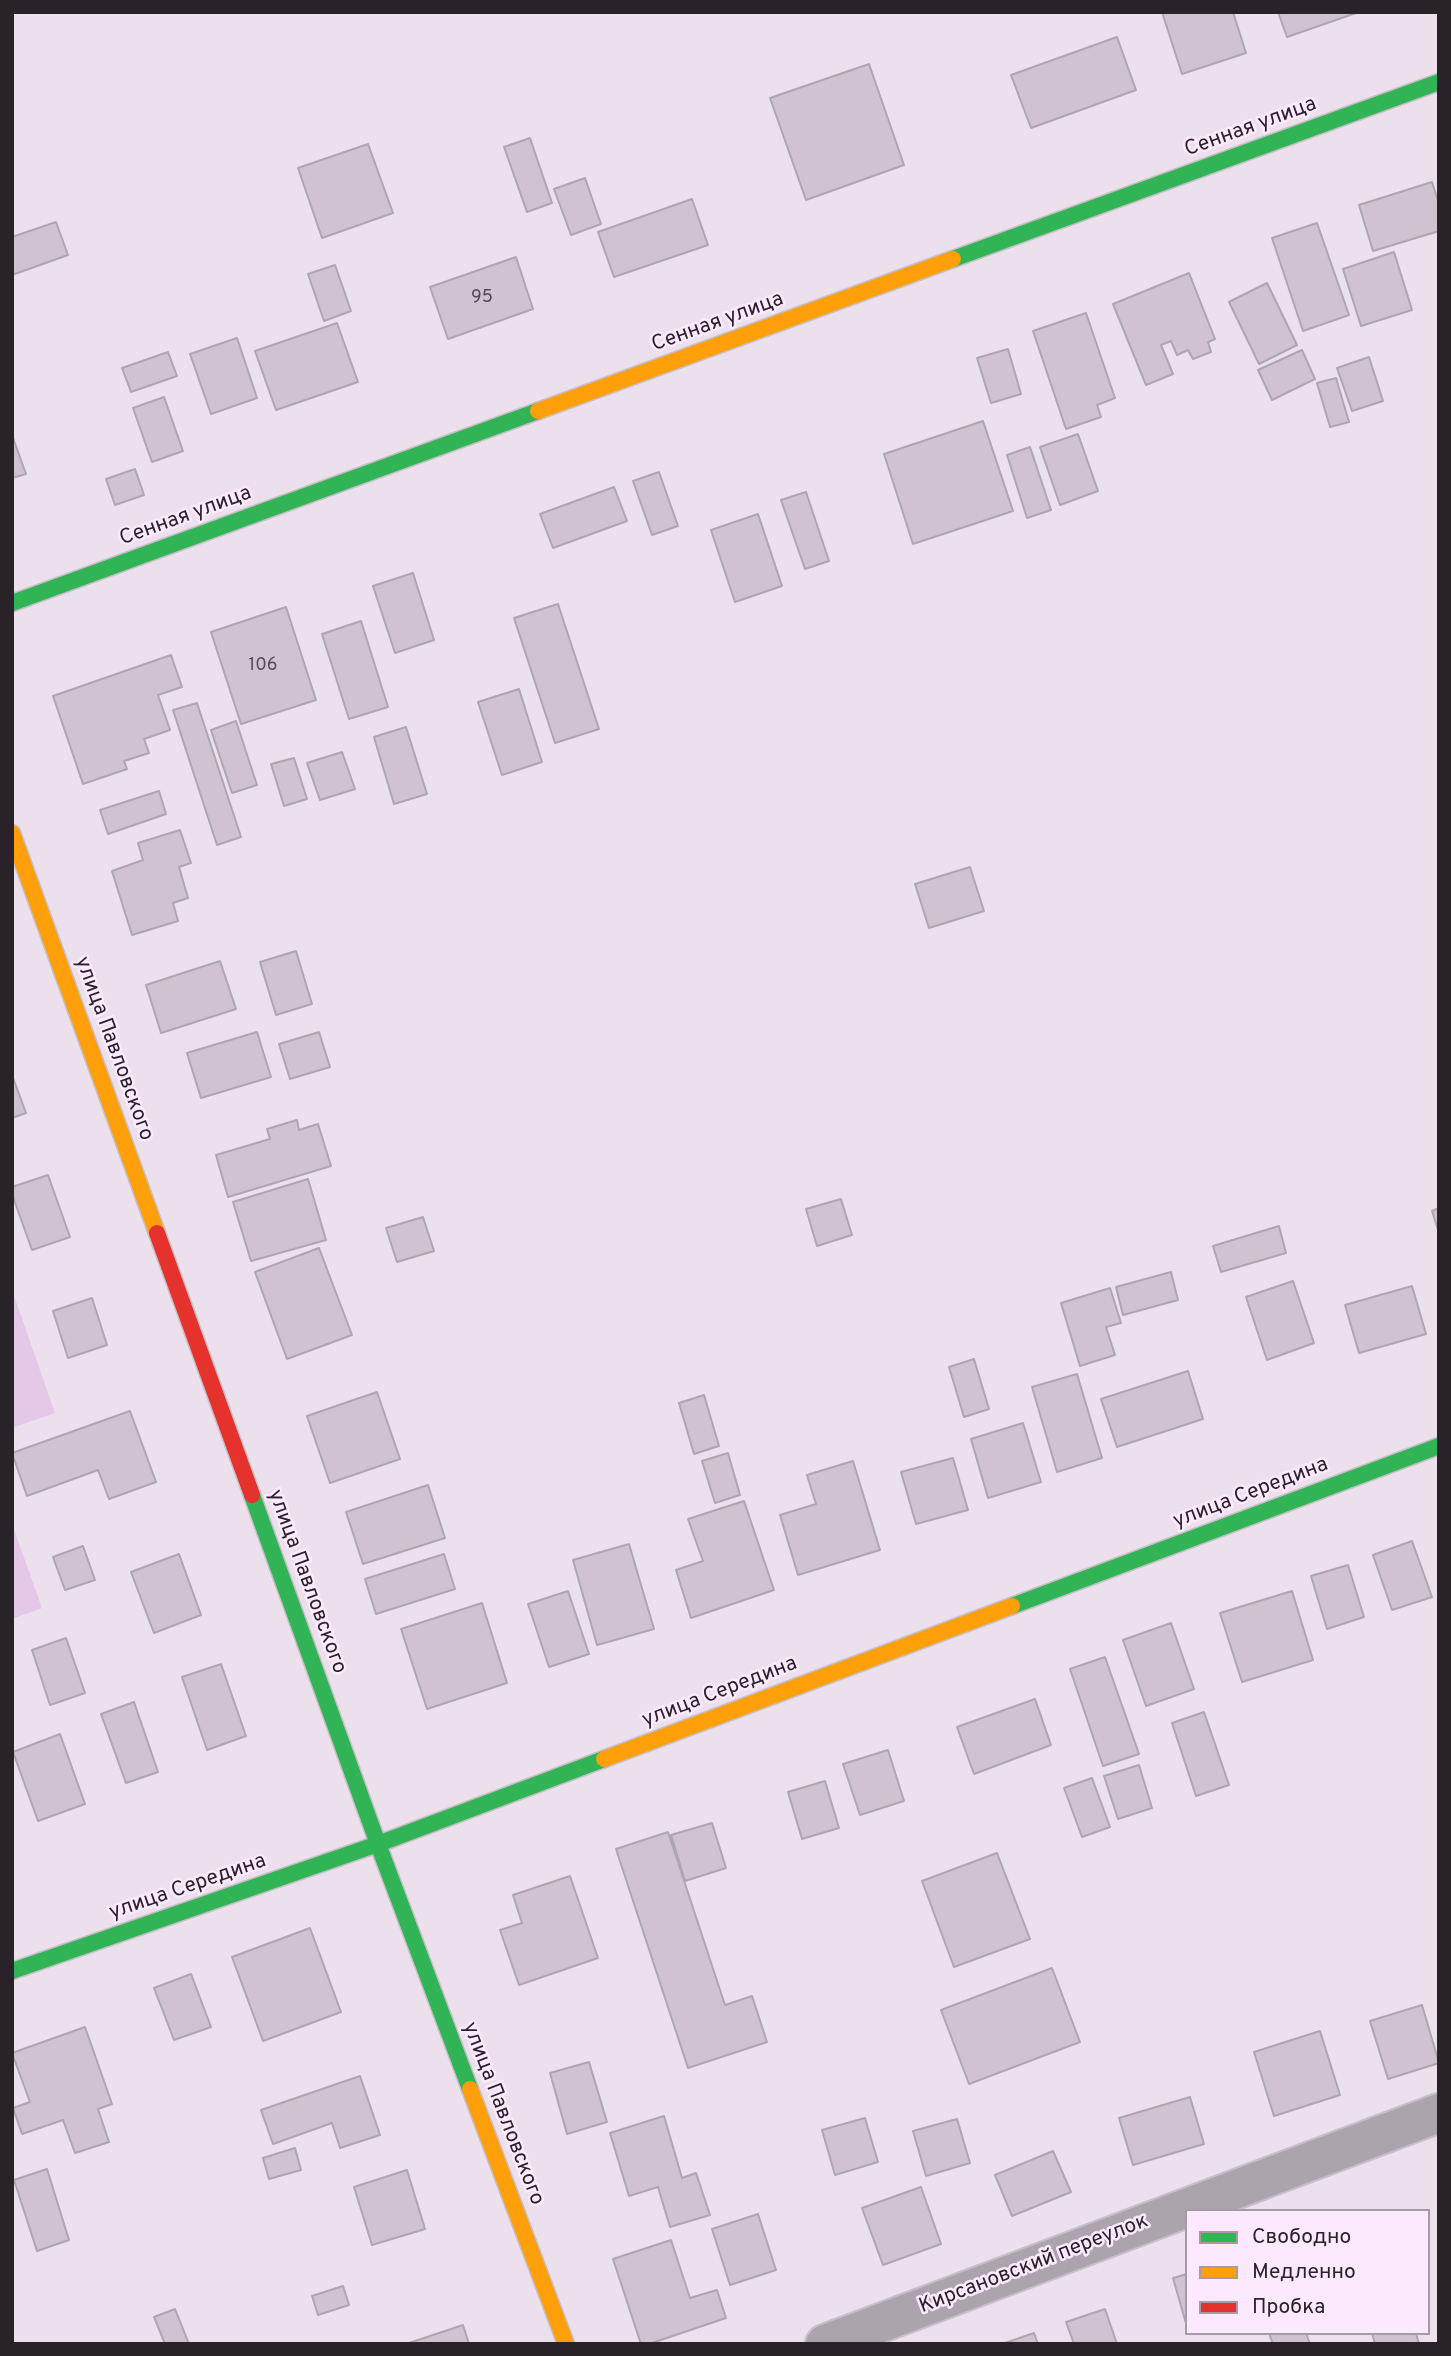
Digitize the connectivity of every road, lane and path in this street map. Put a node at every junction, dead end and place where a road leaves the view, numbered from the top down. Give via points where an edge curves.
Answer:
1 (1439, 82) edge
2 (12, 603) edge
3 (12, 833) edge
4 (1439, 1446) edge
5 (378, 1844) junction
6 (12, 1971) edge
7 (1439, 2113) edge
8 (566, 2344) edge
9 (825, 2344) edge

1 - 2 street, Сенная улица
3 - 5 street, улица Павловского
4 - 5 street, улица Середина
5 - 6 street, улица Середина
5 - 8 street, улица Павловского
7 - 9 street, Кирсановский переулок

